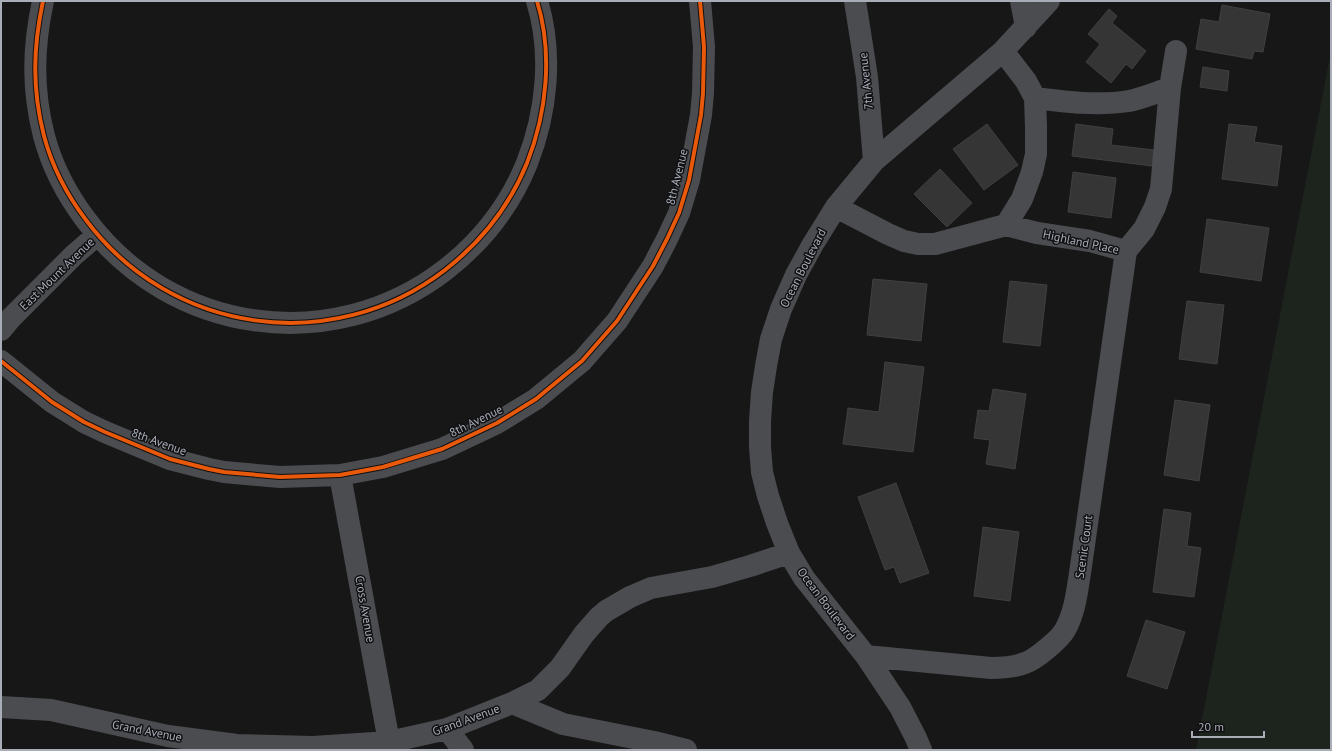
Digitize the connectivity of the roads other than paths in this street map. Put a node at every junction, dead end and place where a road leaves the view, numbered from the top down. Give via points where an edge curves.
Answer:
1 (43, 1) edge
2 (537, 1) edge
3 (700, 1) edge
4 (855, 1) edge
5 (1020, 1) edge
6 (1048, 1) edge
7 (1026, 27) junction
8 (1003, 51) junction
9 (1176, 51) dead end
10 (1170, 88) junction
11 (1035, 98) junction
12 (874, 161) junction
13 (836, 207) junction
14 (1006, 225) junction
15 (97, 235) junction
16 (1126, 251) junction
17 (1, 330) edge
18 (1, 361) edge
19 (340, 476) junction
20 (789, 553) junction
21 (866, 656) junction
22 (512, 703) junction
23 (1, 707) edge
24 (447, 729) junction
25 (389, 742) junction
26 (464, 750) edge
27 (686, 750) edge
28 (921, 750) edge

1 - 15 street via 37,28 34,64 36,102 44,138 57,173 75,205
2 - 15 street via 545,44 546,78 542,112 534,145 521,177 505,206 484,234 460,258 431,281 400,299 365,312 329,320 292,324 220,314 185,301 159,287 123,261
3 - 19 street, 8th Avenue via 704,47 703,93 689,180 667,239 653,266 617,321 582,361 536,399 498,423 442,448 383,467
4 - 12 street, 7th Avenue via 867,77
5 - 7 street
6 - 7 street, Ocean Boulevard
7 - 8 street, Ocean Boulevard
8 - 11 street via 1026,81
8 - 12 street, Ocean Boulevard
9 - 10 street, Highland Place
10 - 11 street via 1117,102 1076,103
10 - 16 street, Highland Place via 1161,189 1144,229
11 - 14 street via 1036,154 1032,172 1022,199
12 - 13 street, Ocean Boulevard
13 - 14 street, Highland Place via 904,241 918,244 935,244
13 - 20 street, Ocean Boulevard via 796,275 781,309 771,339 762,392 762,472
14 - 16 street, Highland Place via 1037,233 1090,241
15 - 17 street, East Mount Avenue
16 - 21 street, Scenic Court via 1076,601 1065,632 1046,650 1026,663 1001,668
18 - 19 street, 8th Avenue via 52,402 84,422 170,459 224,472 280,477
19 - 25 street, Cross Avenue
20 - 21 street, Ocean Boulevard via 804,578
20 - 22 street, Grand Avenue via 750,566 651,588 630,596 599,617 560,668 538,690
21 - 28 street, Ocean Boulevard via 900,707
22 - 24 street, Grand Avenue
22 - 27 street via 563,724
23 - 25 street, Grand Avenue via 51,710 168,736 237,745 313,747
24 - 25 street, Grand Avenue
24 - 26 street

